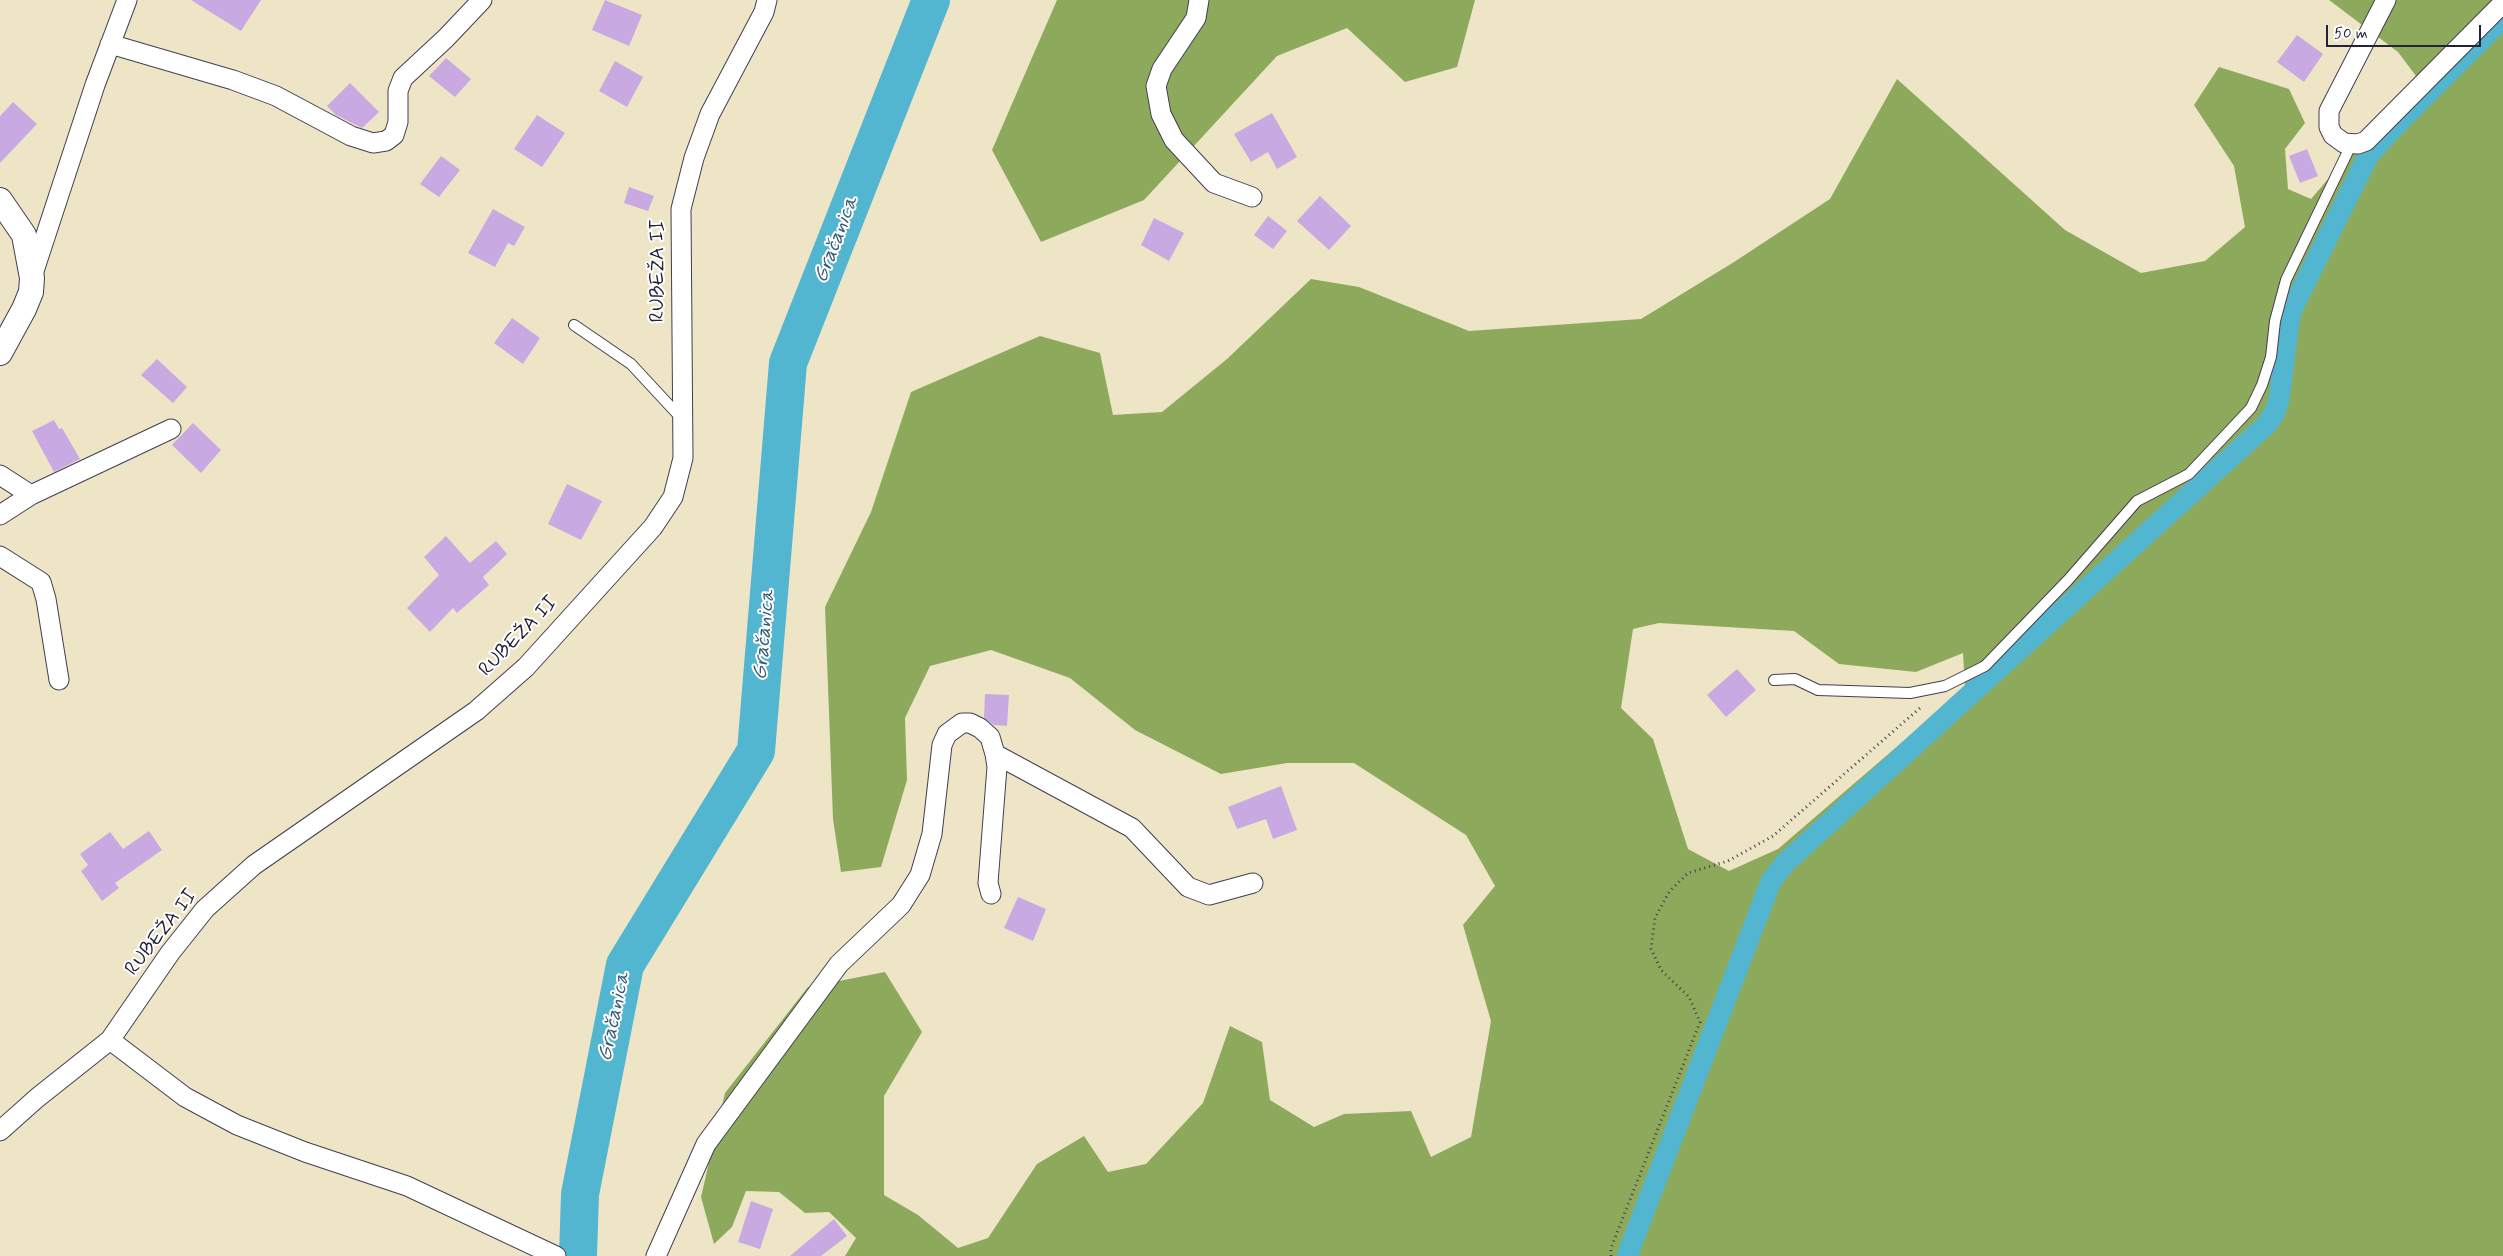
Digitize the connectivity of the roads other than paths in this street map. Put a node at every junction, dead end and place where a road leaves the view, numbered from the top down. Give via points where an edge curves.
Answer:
1 (127, 0) edge
2 (482, 0) edge
3 (767, 0) edge
4 (1199, 0) edge
5 (2386, 0) edge
6 (2503, 3) edge
7 (110, 44) junction
8 (2351, 145) junction
9 (1252, 197) dead end
10 (0, 200) edge
11 (32, 278) junction
12 (574, 325) dead end
13 (0, 354) edge
14 (682, 420) junction
15 (171, 430) dead end
16 (0, 476) edge
17 (31, 495) junction
18 (0, 515) edge
19 (0, 556) edge
20 (59, 680) dead end
21 (1774, 680) dead end
22 (995, 754) junction
23 (1253, 883) dead end
24 (991, 894) dead end
25 (110, 1040) junction
26 (0, 1131) edge
27 (556, 1256) edge
28 (656, 1256) edge

1 - 7 street
2 - 7 street via 403,78 398,91 398,122 394,135 386,141 373,142 352,136 276,96 233,80
3 - 14 street, RUBEŽA II via 764,12 710,114 694,158 681,210
4 - 9 street via 1196,18 1162,69 1156,86 1161,114 1174,140 1214,182
5 - 8 street via 2327,119 2333,135
6 - 8 street via 2366,141
7 - 11 street
8 - 21 lane via 2286,280 2270,356 2251,408 2189,474 2137,501 2068,580 1985,666 1945,686 1892,694 1818,690 1795,679
10 - 11 street via 24,235
11 - 13 street via 31,292 24,309
12 - 14 lane via 631,364
14 - 25 street, RUBEŽA II via 683,458 673,497 653,527 526,667 476,711 254,865 205,909 170,952
15 - 17 street
16 - 17 street
17 - 18 street
19 - 20 street via 41,582
22 - 23 street via 1132,828 1188,887 1209,895
22 - 24 street via 997,767 988,883
22 - 28 street via 990,738 970,723 962,723 948,734 942,745 932,834 920,875 901,905 839,964 706,1144
25 - 26 street, RUBEŽA II
25 - 27 street via 185,1097 237,1125 407,1186

